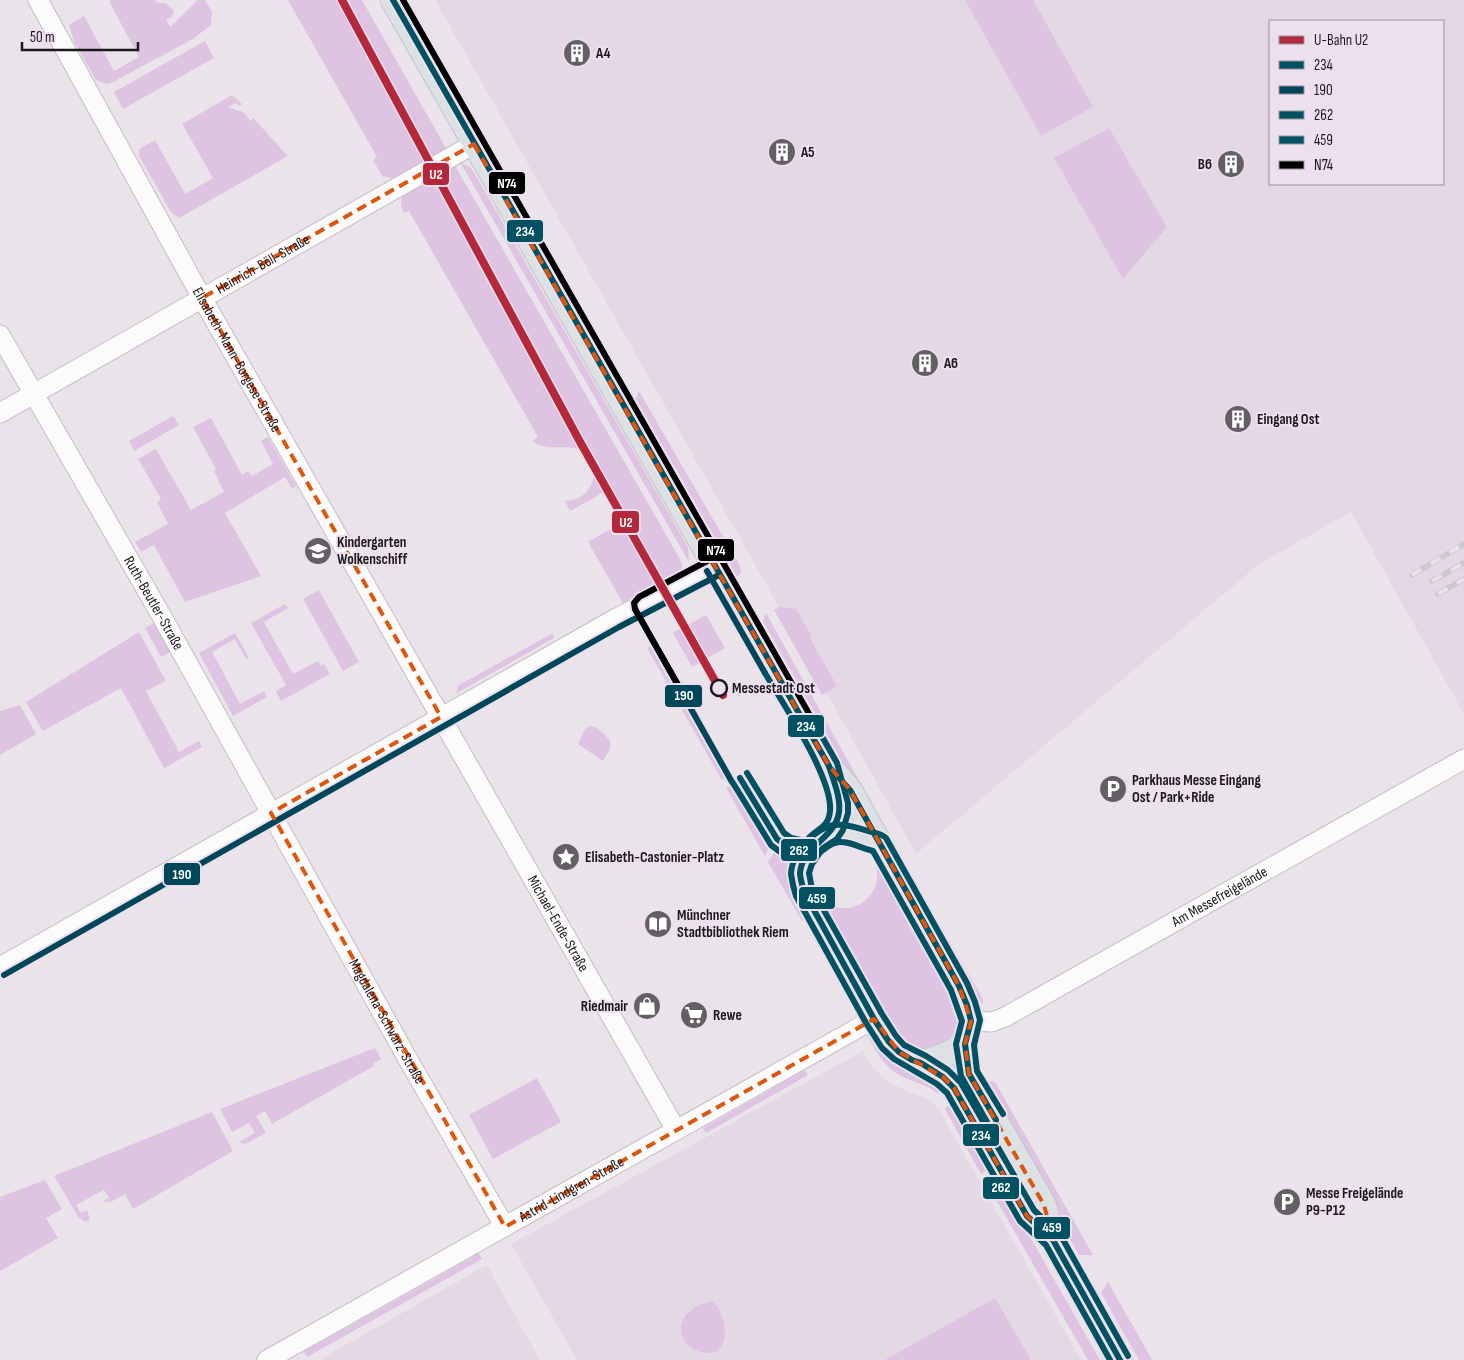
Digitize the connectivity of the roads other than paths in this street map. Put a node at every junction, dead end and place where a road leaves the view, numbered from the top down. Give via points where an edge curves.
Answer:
1 (38, 0) edge
2 (392, 0) edge
3 (474, 144) junction
4 (202, 298) junction
5 (0, 335) edge
6 (33, 394) junction
7 (0, 413) edge
8 (715, 567) junction
9 (441, 717) junction
10 (1464, 759) edge
11 (829, 766) junction
12 (271, 813) junction
13 (831, 832) junction
14 (879, 843) junction
15 (0, 967) edge
16 (874, 1018) junction
17 (968, 1033) junction
18 (921, 1063) junction
19 (676, 1130) junction
20 (505, 1227) junction
21 (1053, 1240) junction
22 (268, 1360) edge
23 (1120, 1360) edge

1 - 4 street, Elisabeth-Mann-Borgese-Straße
2 - 3 main road
3 - 4 street, Heinrich-Böll-Straße
3 - 8 main road
4 - 6 street, Heinrich-Böll-Straße
4 - 9 street, Elisabeth-Mann-Borgese-Straße
5 - 6 street, Ruth-Beutler-Straße
6 - 7 street, Heinrich-Böll-Straße
6 - 12 street, Ruth-Beutler-Straße
8 - 9 street
8 - 11 main road
9 - 12 street
9 - 19 street, Michael-Ende-Straße
10 - 17 street, Am Messefreigelände via 1005,1017
11 - 13 main road via 839,804 836,825
11 - 14 main road via 850,790
12 - 15 street
12 - 20 street, Magdalena-Schwarz-Straße
13 - 14 main road
13 - 16 main road via 817,842 804,860 800,873 804,892
14 - 17 main road via 959,986 967,1005
16 - 18 main road via 899,1052
16 - 19 street, Astrid-Lindgren-Straße
17 - 18 main road via 947,1054
17 - 21 main road via 969,1074 1044,1205
18 - 21 main road via 943,1076 954,1088 1027,1216
19 - 20 street, Astrid-Lindgren-Straße
20 - 22 street, Astrid-Lindgren-Straße
21 - 23 main road

